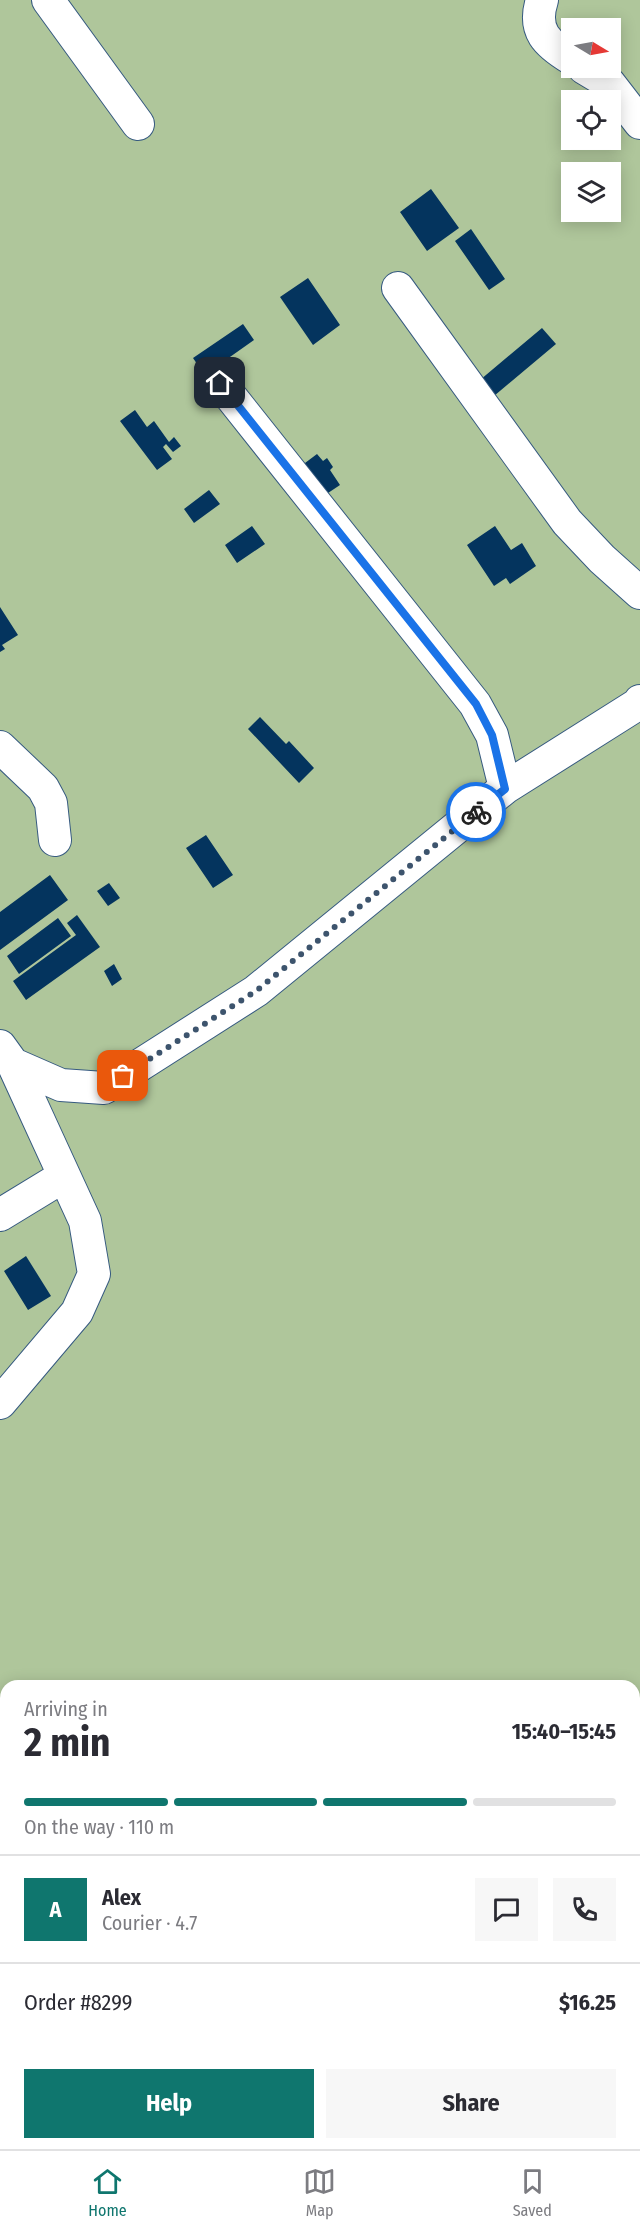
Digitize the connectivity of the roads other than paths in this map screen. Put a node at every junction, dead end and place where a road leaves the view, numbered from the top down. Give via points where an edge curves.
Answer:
1 (48, 0) edge
2 (542, 0) edge
3 (561, 52) edge
4 (601, 78) edge
5 (640, 123) edge
6 (138, 124) dead end
7 (398, 288) dead end
8 (220, 383) dead end
9 (640, 593) edge
10 (640, 701) edge
11 (0, 747) edge
12 (505, 789) junction
13 (55, 840) dead end
14 (7, 1055) edge
15 (64, 1176) junction
16 (0, 1215) edge
17 (0, 1403) edge

1 - 6 street
2 - 3 street via 538,12 540,32
4 - 5 street
7 - 9 street via 567,522
8 - 12 street via 476,704 492,735
10 - 12 street
11 - 13 street via 43,788 51,803
12 - 14 street via 256,991 104,1088 61,1085
14 - 15 street
15 - 16 street
15 - 17 street via 85,1221 94,1274 77,1312

